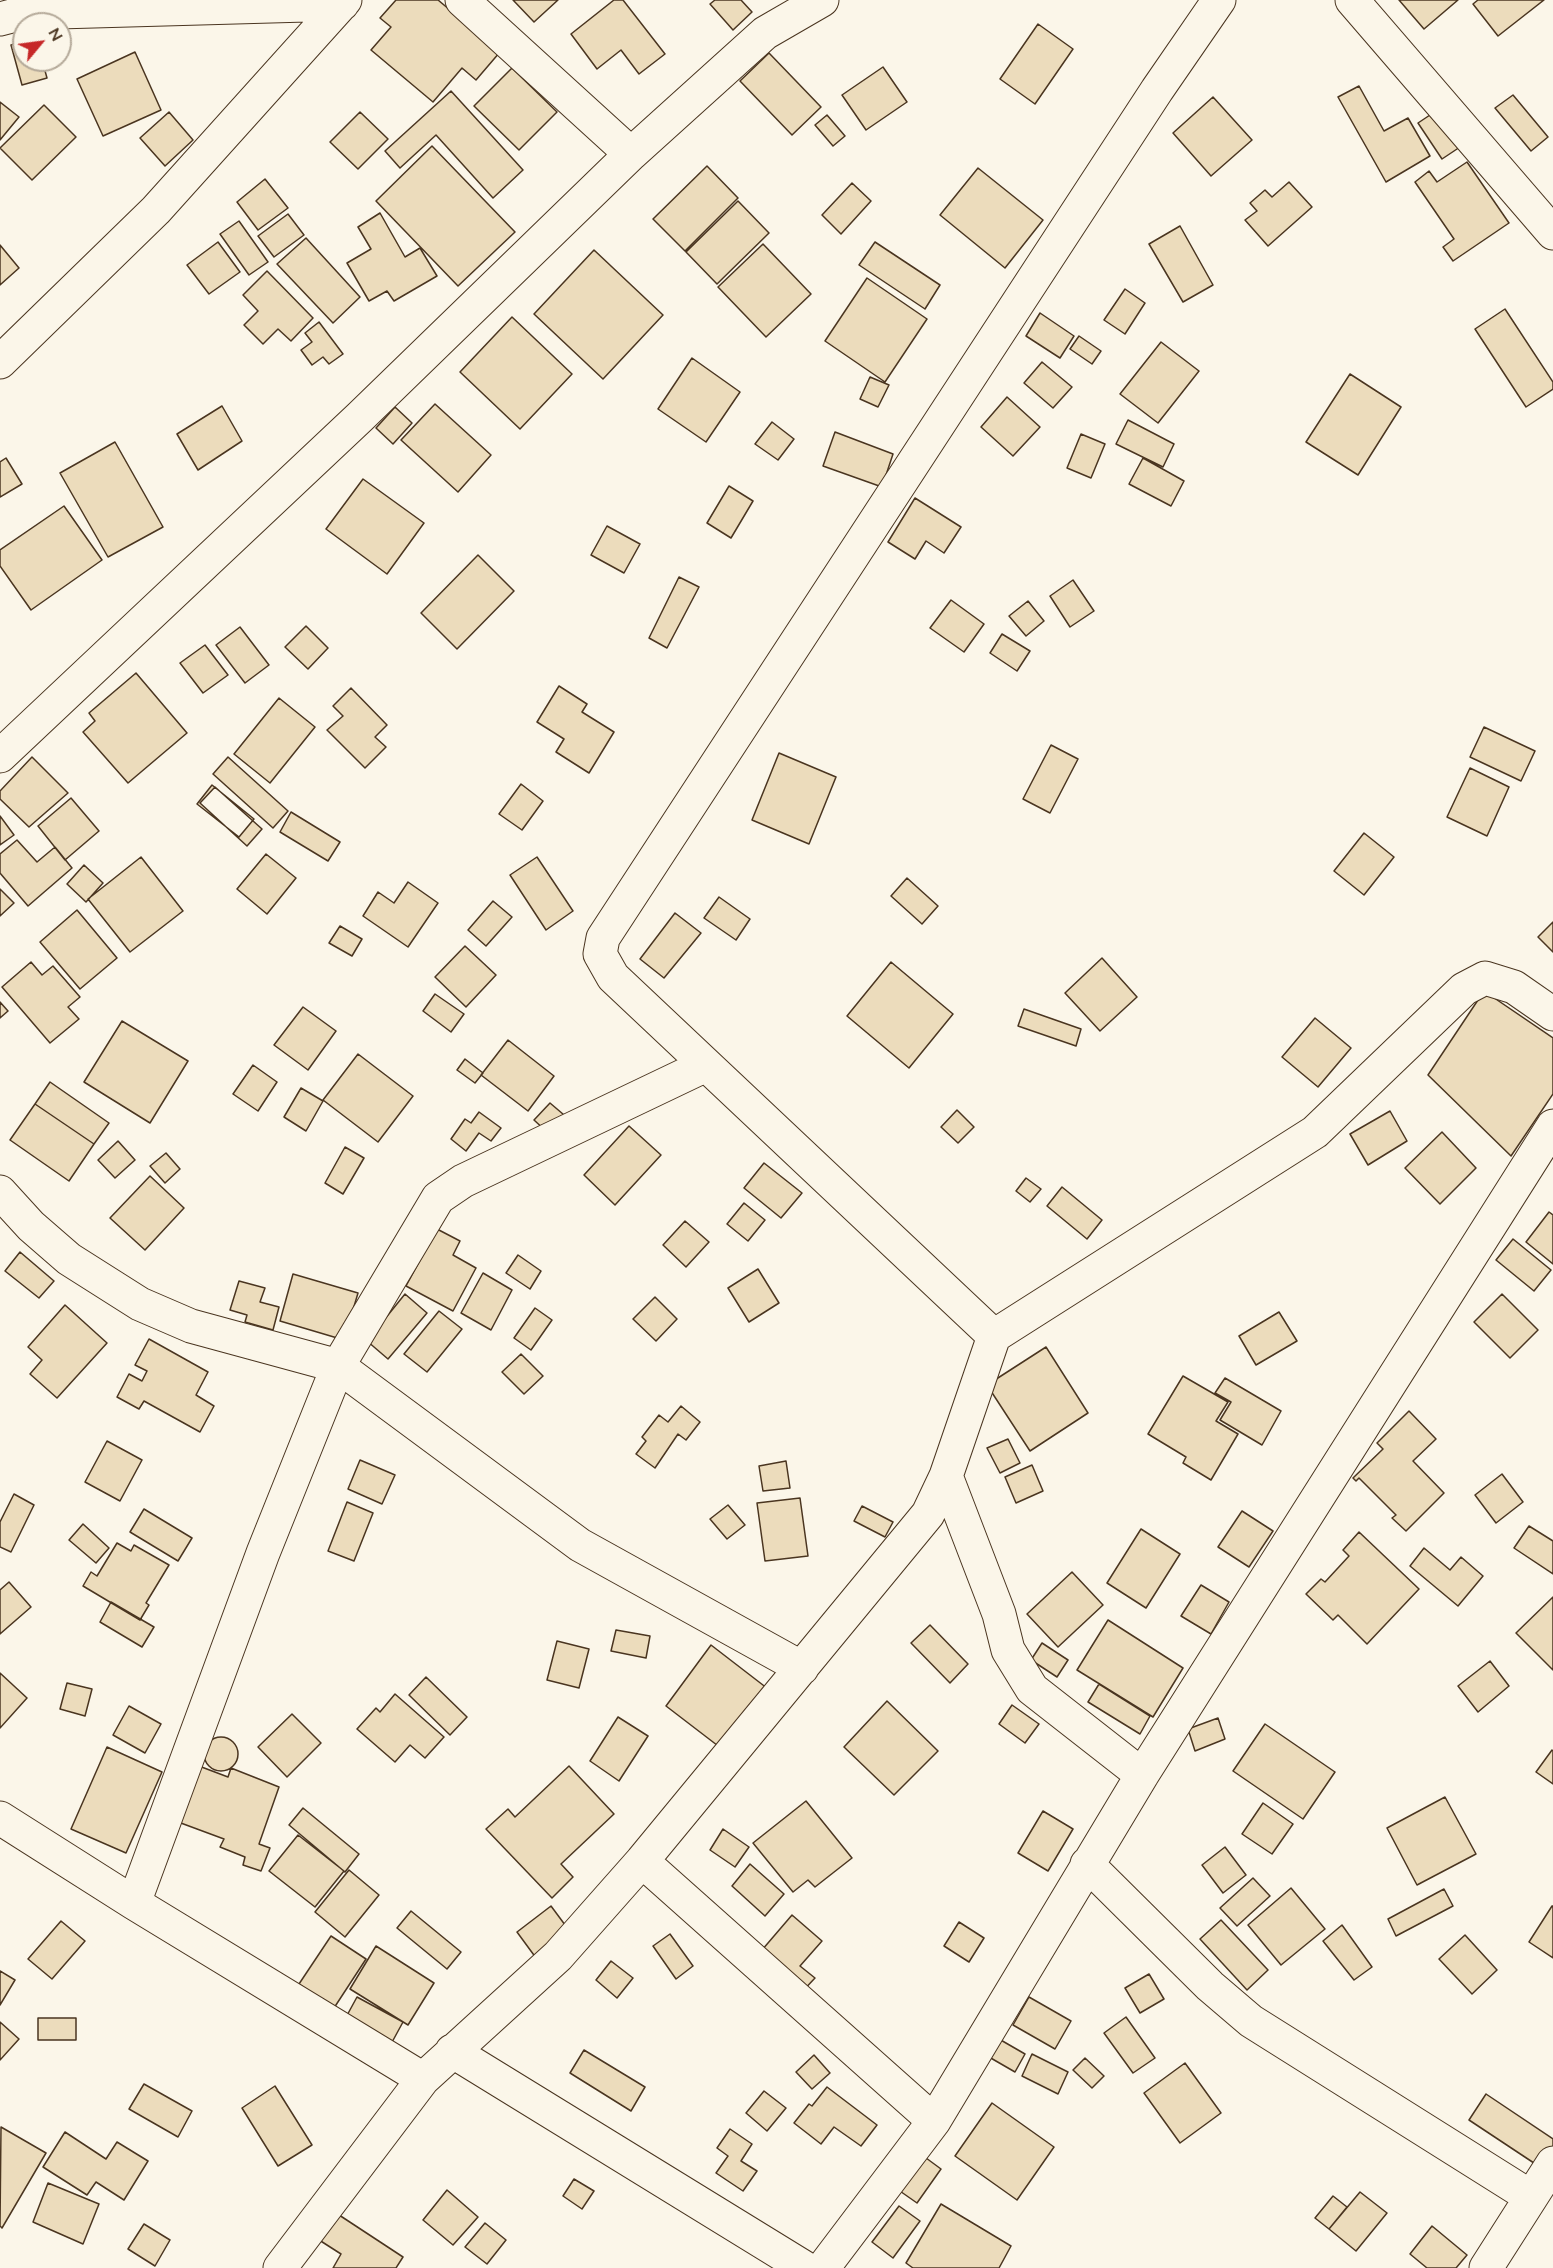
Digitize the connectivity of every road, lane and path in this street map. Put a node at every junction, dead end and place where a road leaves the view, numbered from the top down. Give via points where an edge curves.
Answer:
1 (462, 0) edge
2 (822, 0) edge
3 (1219, 0) edge
4 (1352, 0) edge
5 (344, 2) edge
6 (0, 19) edge
7 (630, 154) junction
8 (1553, 233) edge
9 (0, 362) edge
10 (0, 756) edge
11 (1553, 1014) edge
12 (706, 1065) junction
13 (1553, 1126) edge
14 (0, 1192) edge
15 (994, 1336) junction
16 (338, 1366) junction
17 (946, 1476) junction
18 (802, 1668) junction
19 (1142, 1775) junction
20 (0, 1818) edge
21 (642, 1861) junction
22 (1087, 1864) junction
23 (134, 1903) junction
24 (452, 2051) junction
25 (423, 2079) junction
26 (934, 2121) junction
27 (1553, 2163) edge
28 (1532, 2197) junction
29 (280, 2268) edge
30 (805, 2268) edge
31 (823, 2268) edge
32 (1486, 2268) edge

1 - 7 street
2 - 7 street via 765,33
3 - 12 street via 603,938 600,954 613,977
4 - 8 street
5 - 6 street via 23,13
5 - 9 street via 156,210
7 - 10 street via 360,417
11 - 15 street via 1514,987 1485,978 1464,989 1315,1132
12 - 15 street
12 - 16 street via 464,1181 438,1198
13 - 19 street
14 - 16 street via 69,1259 140,1304 191,1326
15 - 17 street
16 - 18 street via 580,1545
16 - 23 street via 263,1553
17 - 18 street via 928,1514
17 - 19 street via 999,1614 1008,1650 1032,1689
18 - 21 street
19 - 22 street
20 - 23 street
21 - 24 street via 558,1956
21 - 26 street
22 - 26 street
22 - 28 street via 1210,1986 1251,2020
23 - 25 street
24 - 25 street
24 - 30 street
25 - 29 street
26 - 31 street
27 - 28 street
28 - 32 street

